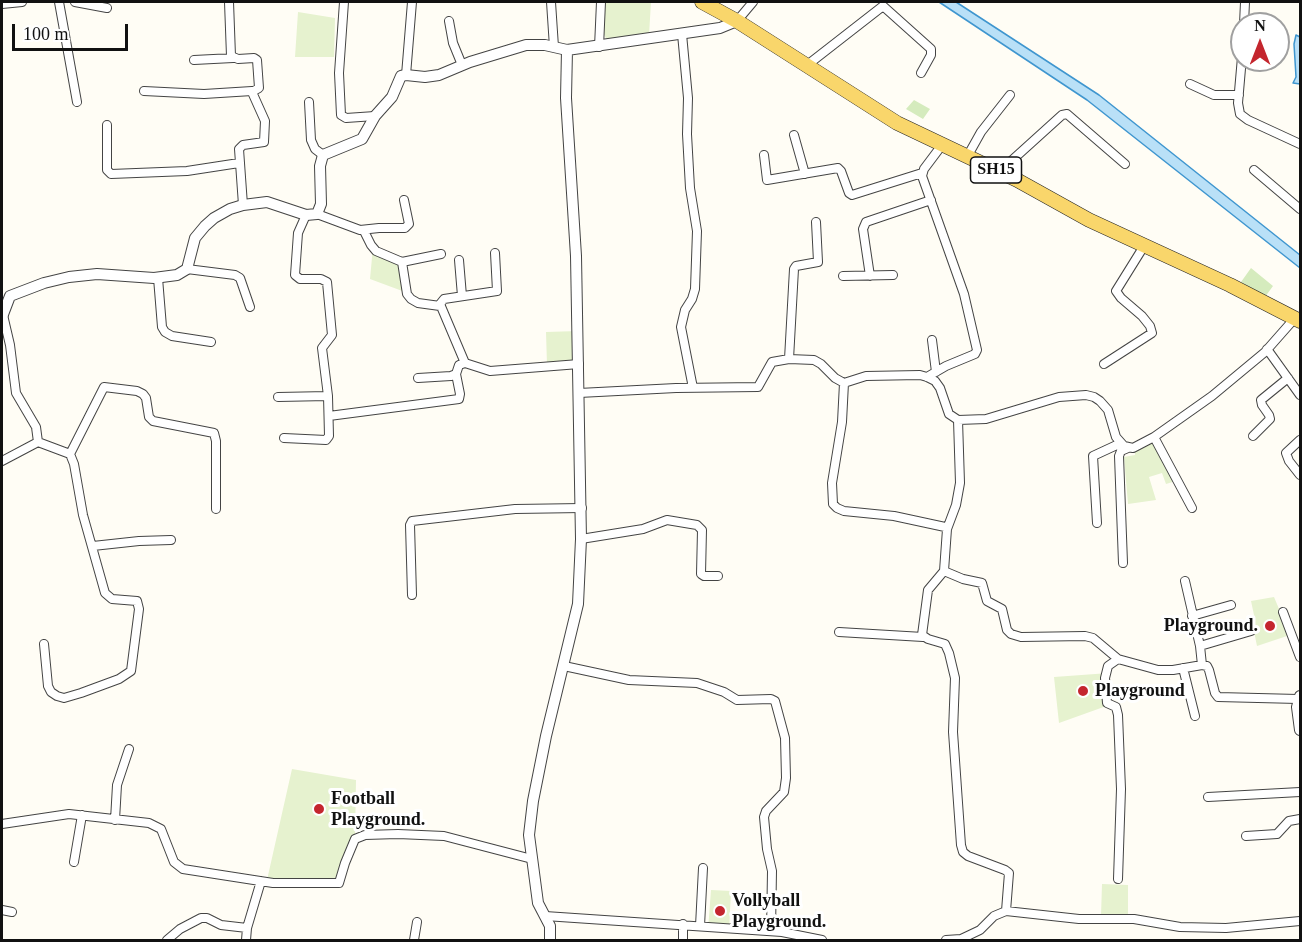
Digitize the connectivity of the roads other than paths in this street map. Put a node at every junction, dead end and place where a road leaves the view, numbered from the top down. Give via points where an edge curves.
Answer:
1 (22, 2) edge
2 (59, 2) edge
3 (75, 2) edge
4 (229, 2) edge
5 (344, 2) edge
6 (412, 2) edge
7 (551, 2) edge
8 (601, 2) edge
9 (702, 2) edge
10 (753, 2) edge
11 (2, 4) edge
12 (881, 4) edge
13 (107, 8) dead end
14 (449, 21) dead end
15 (737, 21) junction
16 (682, 34) junction
17 (554, 47) junction
18 (599, 47) junction
19 (567, 50) junction
20 (233, 58) junction
21 (194, 60) dead end
22 (462, 65) junction
23 (806, 66) junction
24 (1241, 72) edge
25 (921, 73) dead end
26 (406, 75) junction
27 (1190, 84) dead end
28 (252, 91) junction
29 (144, 92) dead end
30 (1239, 94) junction
31 (1010, 95) dead end
32 (77, 102) dead end
33 (309, 102) dead end
34 (375, 116) junction
35 (107, 125) dead end
36 (794, 135) dead end
37 (1300, 144) edge
38 (942, 145) junction
39 (323, 155) junction
40 (764, 155) dead end
41 (967, 157) junction
42 (239, 163) junction
43 (1125, 164) dead end
44 (1254, 170) dead end
45 (999, 172) junction
46 (922, 173) junction
47 (805, 174) junction
48 (404, 200) dead end
49 (931, 200) junction
50 (243, 205) junction
51 (1300, 209) edge
52 (312, 214) junction
53 (816, 222) dead end
54 (364, 231) junction
55 (1144, 246) junction
56 (495, 253) dead end
57 (441, 254) dead end
58 (459, 260) dead end
59 (402, 262) junction
60 (187, 269) junction
61 (893, 275) dead end
62 (843, 276) dead end
63 (870, 276) junction
64 (158, 278) junction
65 (462, 296) junction
66 (440, 306) junction
67 (250, 307) dead end
68 (2, 316) edge
69 (1298, 320) edge
70 (932, 340) dead end
71 (211, 342) dead end
72 (1268, 349) junction
73 (789, 358) junction
74 (465, 363) junction
75 (579, 364) junction
76 (1104, 364) dead end
77 (456, 374) junction
78 (932, 374) junction
79 (418, 378) dead end
80 (1288, 378) junction
81 (844, 383) junction
82 (693, 388) junction
83 (579, 393) junction
84 (1300, 395) edge
85 (328, 396) junction
86 (278, 397) dead end
87 (330, 417) junction
88 (958, 420) junction
89 (1253, 436) dead end
90 (1154, 437) junction
91 (284, 438) dead end
92 (1300, 440) edge
93 (38, 442) junction
94 (1125, 446) junction
95 (70, 454) junction
96 (2, 461) edge
97 (1300, 475) edge
98 (582, 508) junction
99 (1192, 508) dead end
100 (216, 509) dead end
101 (1097, 523) dead end
102 (947, 529) junction
103 (581, 539) junction
104 (171, 540) dead end
105 (93, 546) junction
106 (1123, 563) dead end
107 (944, 571) junction
108 (718, 576) dead end
109 (1185, 581) dead end
110 (412, 595) dead end
111 (1231, 605) dead end
112 (1283, 612) dead end
113 (1192, 616) junction
114 (1251, 631) dead end
115 (839, 632) dead end
116 (923, 637) junction
117 (44, 644) dead end
118 (1200, 646) junction
119 (1300, 657) edge
120 (1118, 659) junction
121 (1202, 664) junction
122 (564, 666) junction
123 (1183, 668) junction
124 (1299, 698) edge
125 (1195, 716) dead end
126 (1300, 730) edge
127 (129, 749) dead end
128 (1300, 792) edge
129 (1208, 797) dead end
130 (81, 815) junction
131 (1300, 819) edge
132 (115, 820) junction
133 (2, 824) edge
134 (1246, 836) dead end
135 (532, 859) junction
136 (74, 862) dead end
137 (703, 868) dead end
138 (1118, 879) dead end
139 (261, 881) junction
140 (2, 910) edge
141 (1005, 911) junction
142 (12, 912) dead end
143 (545, 916) junction
144 (1300, 921) edge
145 (417, 922) dead end
146 (683, 924) junction
147 (700, 926) junction
148 (247, 928) junction
149 (771, 931) junction
150 (807, 939) edge
151 (167, 940) edge
152 (246, 940) edge
153 (414, 940) edge
154 (550, 940) edge
155 (683, 940) edge
156 (822, 940) edge
157 (946, 940) edge

1 - 11 street
2 - 32 street
3 - 13 street
4 - 20 street
5 - 34 street via 339,73 341,115
6 - 26 street
7 - 17 street
8 - 18 street
9 - 15 main road, SH15
10 - 15 street
12 - 23 street
12 - 25 street via 931,49
14 - 22 street
15 - 16 street
15 - 23 main road, SH15
16 - 18 street
16 - 82 street via 690,188 698,231 695,289 681,327
17 - 19 street
17 - 22 street via 526,45
18 - 19 street
19 - 75 street
20 - 21 street
20 - 28 street via 257,60 260,88
22 - 26 street via 432,77
23 - 38 main road, SH15 via 897,123
24 - 30 street
26 - 34 street via 401,76 387,105
27 - 30 street via 1214,95
28 - 29 street
28 - 42 street via 265,121 265,138 260,144 240,146
30 - 37 street via 1238,110 1244,116
31 - 41 street
33 - 39 street via 311,140
34 - 39 street via 362,139
35 - 42 street via 107,170 111,174 187,171
36 - 47 street
38 - 41 main road, SH15
38 - 46 street
39 - 52 street via 321,204
40 - 47 street via 767,180
41 - 45 main road, SH15
42 - 50 street
43 - 45 street via 1067,114
44 - 51 street
45 - 55 main road, SH15
46 - 47 street via 854,195 849,193 838,168
46 - 49 street
48 - 54 street via 408,227
49 - 63 street via 866,222 863,229
49 - 78 street via 964,294 977,350
50 - 52 street via 267,202
50 - 60 street via 205,226 195,238
52 - 54 street
52 - 85 street via 298,233 295,275 327,282 332,335 322,348
53 - 73 street via 818,262 794,269
54 - 59 street via 376,252
55 - 69 main road, SH15
55 - 76 street via 1116,291 1142,316 1152,333
56 - 65 street via 497,291
57 - 59 street
58 - 65 street
59 - 66 street via 407,294 418,303
60 - 64 street
60 - 67 street via 240,278
61 - 63 street
62 - 63 street
64 - 68 street via 97,274 44,283 10,296
64 - 71 street via 165,332
65 - 66 street via 444,299
66 - 74 street
68 - 93 street via 16,393 36,427
69 - 72 street
70 - 78 street
72 - 80 street
72 - 90 street
73 - 81 street via 814,360
73 - 82 street via 772,362 759,387
74 - 75 street via 490,370
74 - 77 street via 459,365
75 - 83 street
77 - 79 street
77 - 87 street via 459,399
78 - 81 street via 866,376
78 - 88 street via 949,414
80 - 84 street
80 - 89 street via 1261,400 1270,419
81 - 102 street via 833,504 844,511 894,516
82 - 83 street
83 - 98 street
85 - 86 street
85 - 87 street
87 - 91 street via 330,436 326,440
88 - 94 street via 986,419 1059,398 1086,395 1108,410 1112,430
88 - 102 street via 960,483
90 - 94 street via 1137,448
90 - 99 street
92 - 97 street via 1286,453
93 - 95 street
93 - 96 street
94 - 101 street via 1093,456
94 - 106 street via 1119,456
95 - 100 street via 104,387 137,391 146,398 153,421 214,433
95 - 105 street
98 - 103 street
98 - 110 street via 515,509 415,519 410,525
102 - 107 street
103 - 108 street via 643,529 668,520 696,525 702,530 701,574
103 - 122 street via 578,604
104 - 105 street
105 - 117 street via 108,597 138,603 131,671 81,693 57,696 48,686
107 - 116 street via 928,590
107 - 120 street via 982,583 987,601 1002,609 1011,634 1085,636
109 - 113 street
111 - 113 street
112 - 119 street
113 - 118 street
114 - 118 street
115 - 116 street
116 - 141 street via 945,644 955,678 953,732 963,852 1009,873
118 - 121 street
120 - 123 street via 1158,670
120 - 138 street via 1108,666 1105,678 1108,704 1116,707 1118,715
121 - 123 street
121 - 124 street via 1209,670 1218,697
122 - 135 street via 533,801 529,835
122 - 149 street via 629,680 697,683 737,700 775,701 785,738 786,778 784,792 764,817 772,871
123 - 125 street
124 - 126 street
127 - 132 street via 117,785
128 - 129 street
130 - 132 street
130 - 133 street
130 - 136 street
131 - 134 street via 1287,823 1277,834
132 - 139 street via 149,823 160,829 174,862 183,869
135 - 139 street via 444,836 365,835 355,839 339,883
135 - 143 street via 538,903
137 - 147 street
139 - 148 street
140 - 142 street
141 - 144 street via 1079,919 1134,919 1180,927 1226,928
141 - 157 street via 994,915 980,930 961,939
143 - 146 street
143 - 154 street
145 - 153 street
146 - 147 street
146 - 155 street
147 - 149 street
148 - 151 street via 221,926 201,918
148 - 152 street
149 - 150 street
150 - 156 street

